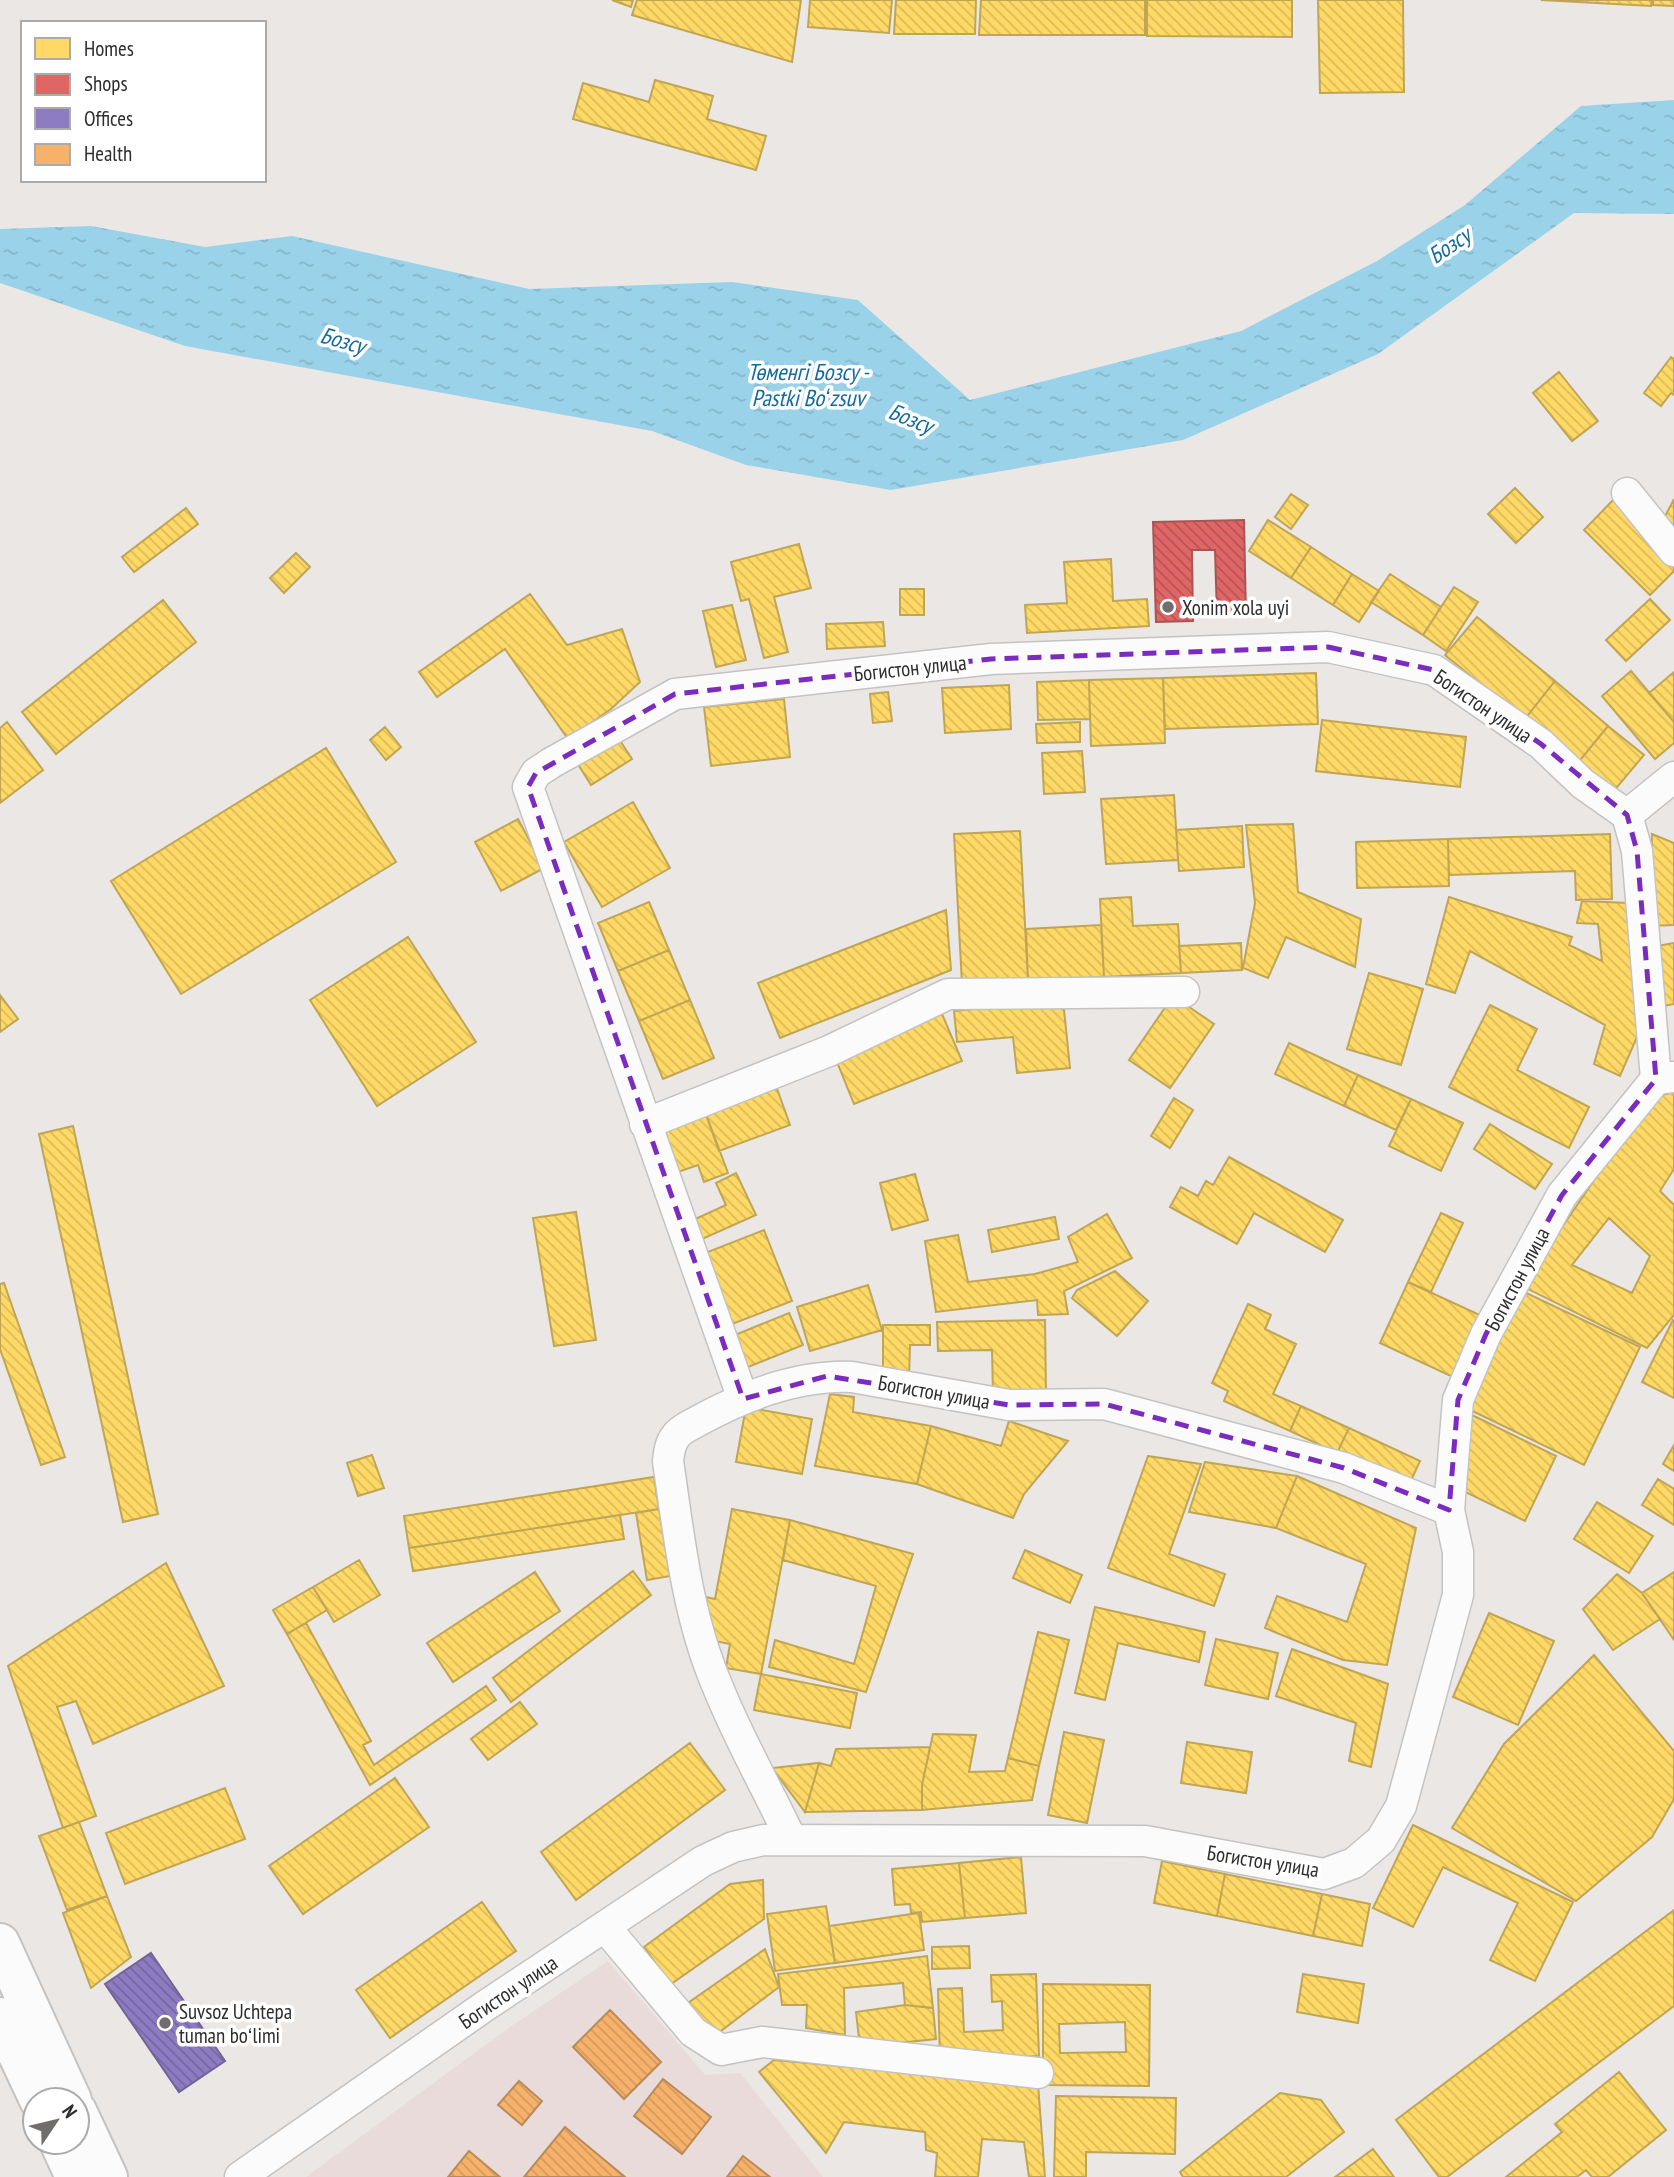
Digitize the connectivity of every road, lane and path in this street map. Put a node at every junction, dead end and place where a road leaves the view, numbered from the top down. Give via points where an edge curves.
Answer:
1 (1627, 493) dead end
2 (1674, 551) edge
3 (1674, 777) edge
4 (1627, 816) junction
5 (1184, 992) dead end
6 (1665, 1078) edge
7 (645, 1124) junction
8 (743, 1399) junction
9 (1449, 1510) junction
10 (791, 1839) junction
11 (606, 1927) junction
12 (0, 1943) edge
13 (0, 2017) edge
14 (1038, 2073) dead end
15 (32, 2086) edge
16 (66, 2086) edge
17 (91, 2141) edge
18 (65, 2156) edge
19 (75, 2177) edge
20 (108, 2177) edge
21 (240, 2177) edge

1 - 2 street
3 - 4 street
4 - 6 street, Богистон улица via 1637,851
4 - 7 street, Богистон улица via 1583,784 1541,744 1434,670 1328,647 991,659 675,694 551,763 536,773 528,787
5 - 7 street via 948,994 829,1051
6 - 9 street, Богистон улица via 1562,1195 1486,1334 1458,1401
7 - 8 street, Богистон улица
8 - 9 street, Богистон улица via 827,1376 1009,1405 1104,1404 1344,1468
8 - 10 street, Богистон улица via 677,1434 668,1461 698,1630 716,1685
9 - 10 street, Богистон улица via 1458,1552 1458,1595 1409,1780 1401,1806 1381,1840 1354,1863 1324,1874 1145,1841
10 - 11 street, Богистон улица via 733,1847 703,1861
11 - 14 street via 693,2032 722,2050 762,2042
11 - 21 street, Богистон улица
12 - 16 main road
13 - 15 main road
17 - 20 main road
18 - 19 main road

